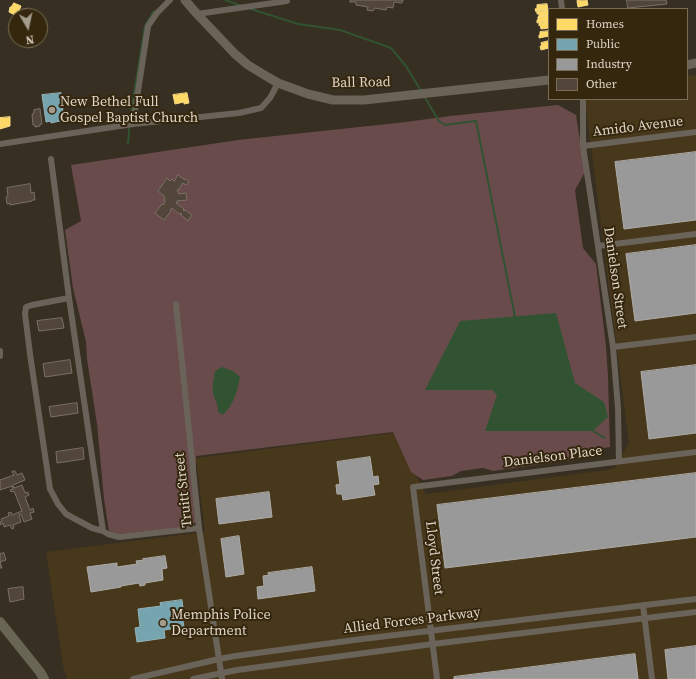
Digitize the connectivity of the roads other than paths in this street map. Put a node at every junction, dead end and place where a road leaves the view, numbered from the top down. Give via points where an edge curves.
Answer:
1 (170, 0) edge
2 (184, 0) edge
3 (288, 1) edge
4 (197, 14) junction
5 (548, 80) edge
6 (278, 83) junction
7 (582, 100) edge
8 (129, 125) junction
9 (696, 132) edge
10 (0, 144) edge
11 (584, 146) junction
12 (51, 159) dead end
13 (696, 234) edge
14 (598, 246) junction
15 (69, 298) junction
16 (176, 304) dead end
17 (696, 337) edge
18 (613, 347) junction
19 (0, 351) edge
20 (0, 356) edge
21 (696, 452) edge
22 (620, 461) junction
23 (413, 487) joint
24 (199, 528) junction
25 (103, 531) junction
26 (696, 598) edge
27 (643, 605) junction
28 (696, 612) edge
29 (644, 619) junction
30 (0, 622) edge
31 (431, 630) junction
32 (433, 644) junction
33 (219, 659) junction
34 (42, 676) edge
35 (221, 676) edge
36 (54, 679) edge
37 (134, 679) edge
38 (193, 679) edge
39 (437, 679) edge
40 (652, 679) edge

1 - 8 street via 148,26
2 - 4 main road, Ball Road
3 - 4 street
4 - 6 main road, Ball Road via 235,54
5 - 6 main road, Ball Road via 364,100 333,100
6 - 8 street via 261,108 239,113
7 - 11 street, Danielson Street
8 - 10 street
9 - 11 street, Amido Avenue
11 - 14 street, Danielson Street
12 - 15 street
13 - 14 street
14 - 18 street, Danielson Street
15 - 25 street
15 - 25 street via 26,307 33,376 50,489 66,514
16 - 24 street, Truitt Street
17 - 18 street
18 - 22 street, Danielson Street
19 - 20 street
21 - 22 street, Danielson Place
22 - 23 street, Danielson Place
23 - 31 street, Lloyd Street
24 - 25 street via 119,537
24 - 33 street, Truitt Street
26 - 27 street, Allied Forces Parkway
27 - 29 street
27 - 31 street, Allied Forces Parkway
28 - 29 street, Allied Forces Parkway
29 - 32 street, Allied Forces Parkway
29 - 40 street
30 - 34 main road
31 - 32 street, Lloyd Street
31 - 33 street, Allied Forces Parkway
32 - 35 street, Allied Forces Parkway via 237,670
32 - 39 street, Lloyd Street
33 - 35 street, Truitt Street
33 - 37 street, Allied Forces Parkway
34 - 36 main road
35 - 38 street, Allied Forces Parkway

